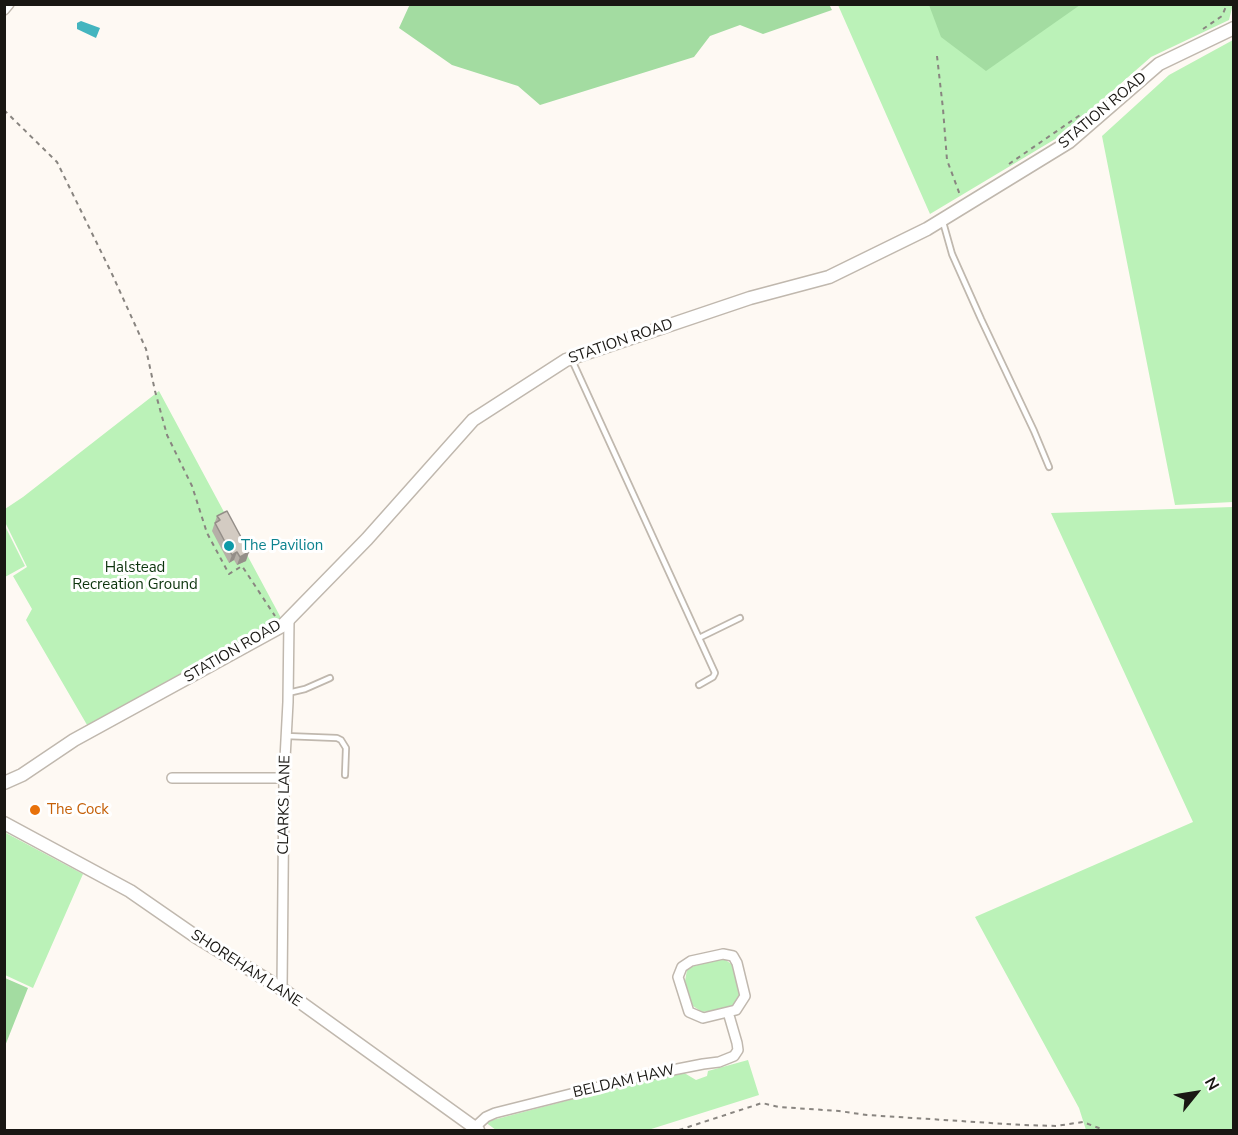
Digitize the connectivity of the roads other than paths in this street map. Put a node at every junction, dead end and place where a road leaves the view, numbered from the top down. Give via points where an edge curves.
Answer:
1 (9, 4) edge
2 (4, 10) edge
3 (1233, 28) edge
4 (942, 219) junction
5 (571, 358) junction
6 (1049, 467) dead end
7 (740, 618) dead end
8 (285, 623) junction
9 (699, 638) junction
10 (330, 678) dead end
11 (699, 685) dead end
12 (288, 693) junction
13 (286, 736) junction
14 (345, 776) dead end
15 (172, 778) dead end
16 (284, 778) junction
17 (4, 783) edge
18 (4, 823) edge
19 (282, 989) junction
20 (728, 1012) junction
21 (476, 1129) edge

1 - 2 street
3 - 4 street, STATION ROAD via 1159,64 1069,142
4 - 5 street, STATION ROAD via 830,277 750,298
4 - 6 lane via 952,254
5 - 8 street, STATION ROAD via 473,420 367,539
5 - 9 lane
7 - 9 lane
8 - 12 street, CLARKS LANE
8 - 17 street, STATION ROAD
9 - 11 lane via 715,673
10 - 12 lane
12 - 13 street, CLARKS LANE
13 - 14 lane via 341,740 346,748
13 - 16 street, CLARKS LANE
15 - 16 street
16 - 19 street, CLARKS LANE
18 - 19 street, SHOREHAM LANE via 130,891
19 - 21 street, SHOREHAM LANE
20 - 20 street via 736,1010 745,996 733,956 723,954 690,961 682,967 678,977 689,1012 703,1018
20 - 21 street, BELDAM HAW via 738,1050 734,1056 495,1113

